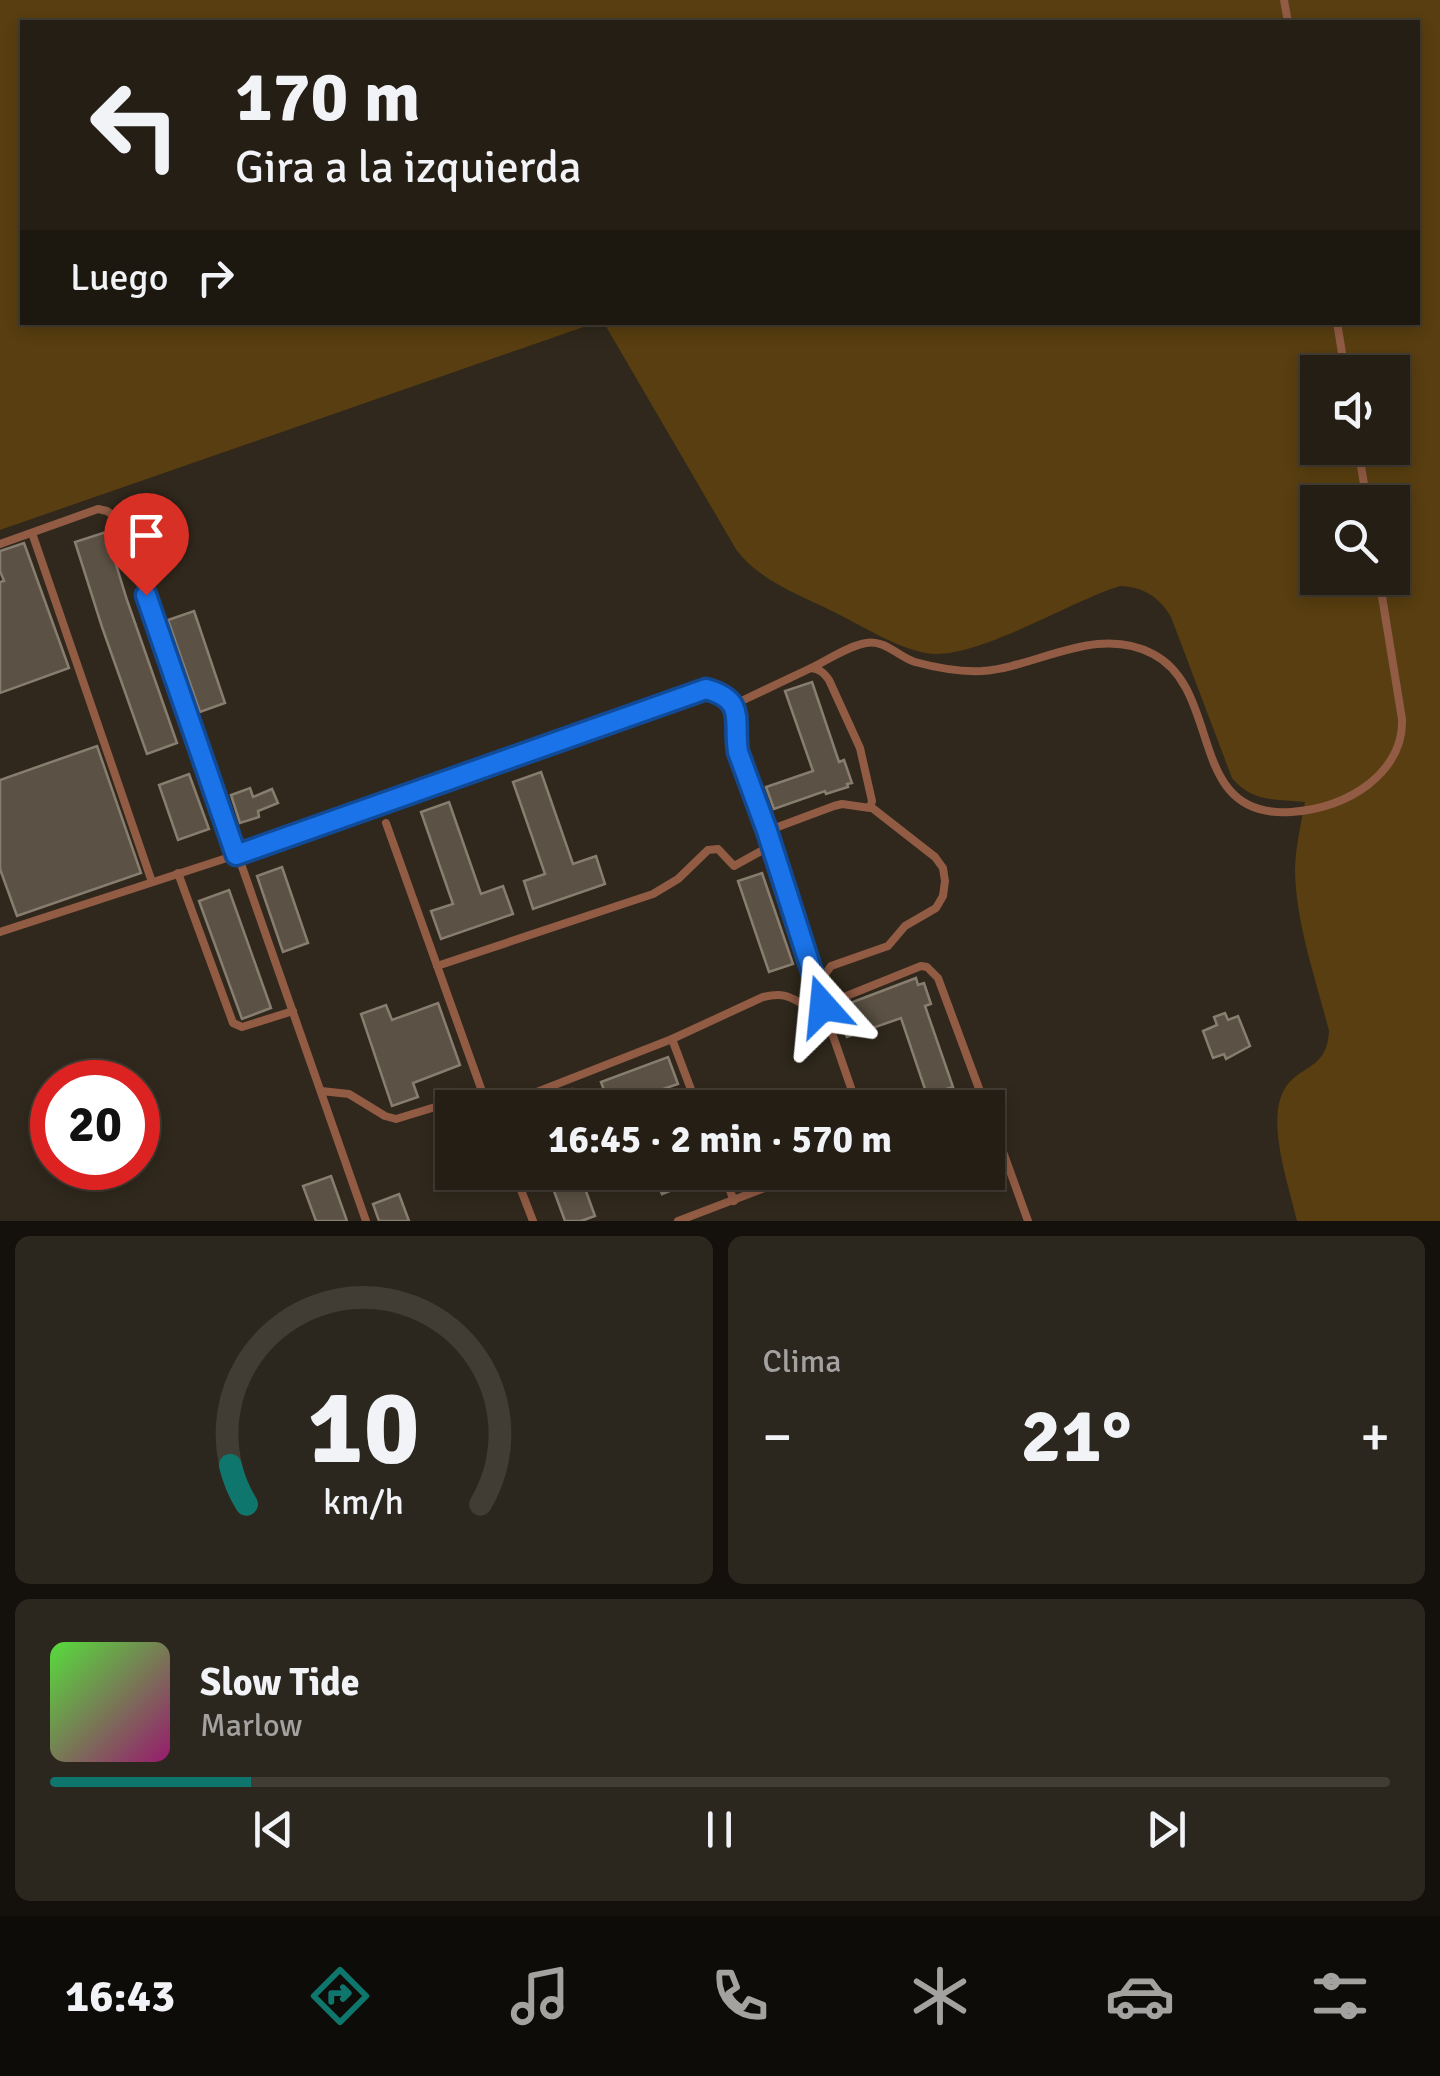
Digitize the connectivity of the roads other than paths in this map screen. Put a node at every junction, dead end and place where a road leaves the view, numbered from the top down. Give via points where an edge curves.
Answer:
1 (1337, 325) edge
2 (1342, 355) edge
3 (32, 532) junction
4 (0, 544) edge
5 (1382, 595) edge
6 (811, 668) junction
7 (734, 704) junction
8 (871, 807) junction
9 (386, 823) dead end
10 (767, 831) junction
11 (772, 845) junction
12 (236, 855) junction
13 (178, 873) junction
14 (152, 882) junction
15 (0, 932) edge
16 (437, 966) junction
17 (816, 987) junction
18 (823, 1006) junction
19 (293, 1012) junction
20 (672, 1039) junction
21 (482, 1090) edge
22 (542, 1090) edge
23 (691, 1090) edge
24 (852, 1090) edge
25 (980, 1090) edge
26 (321, 1091) junction
27 (435, 1107) edge
28 (1005, 1159) edge
29 (521, 1190) edge
30 (730, 1190) edge
31 (762, 1190) edge
32 (734, 1201) junction
33 (366, 1221) edge
34 (533, 1221) edge
35 (678, 1221) edge
36 (1028, 1221) edge

1 - 2 lane
3 - 4 lane
3 - 12 lane via 98,509 121,521
3 - 14 lane
5 - 6 lane via 1400,741 1389,763 1362,788 1294,812 1236,799 1218,773 1182,680 1139,648 1099,644 1007,667 957,671 868,642
6 - 7 lane
6 - 8 lane via 829,680 860,748
7 - 10 lane via 738,752
7 - 12 lane via 706,689
8 - 10 lane via 834,806
8 - 17 lane via 935,857 943,868 943,896 888,946 831,966
9 - 16 lane
10 - 11 lane
11 - 16 lane via 734,866 718,850 708,850 653,894
11 - 17 lane
12 - 13 lane
12 - 19 lane
13 - 14 lane
13 - 19 lane via 233,1023 242,1027
14 - 15 lane
16 - 21 lane
17 - 18 lane
18 - 20 lane via 814,1009 779,993
18 - 24 lane
18 - 25 lane via 927,966 938,978
19 - 26 lane
20 - 22 lane
20 - 23 lane
26 - 27 lane via 349,1094 396,1119
26 - 33 lane
28 - 36 lane
29 - 34 lane
30 - 32 lane
31 - 32 lane
32 - 35 lane

